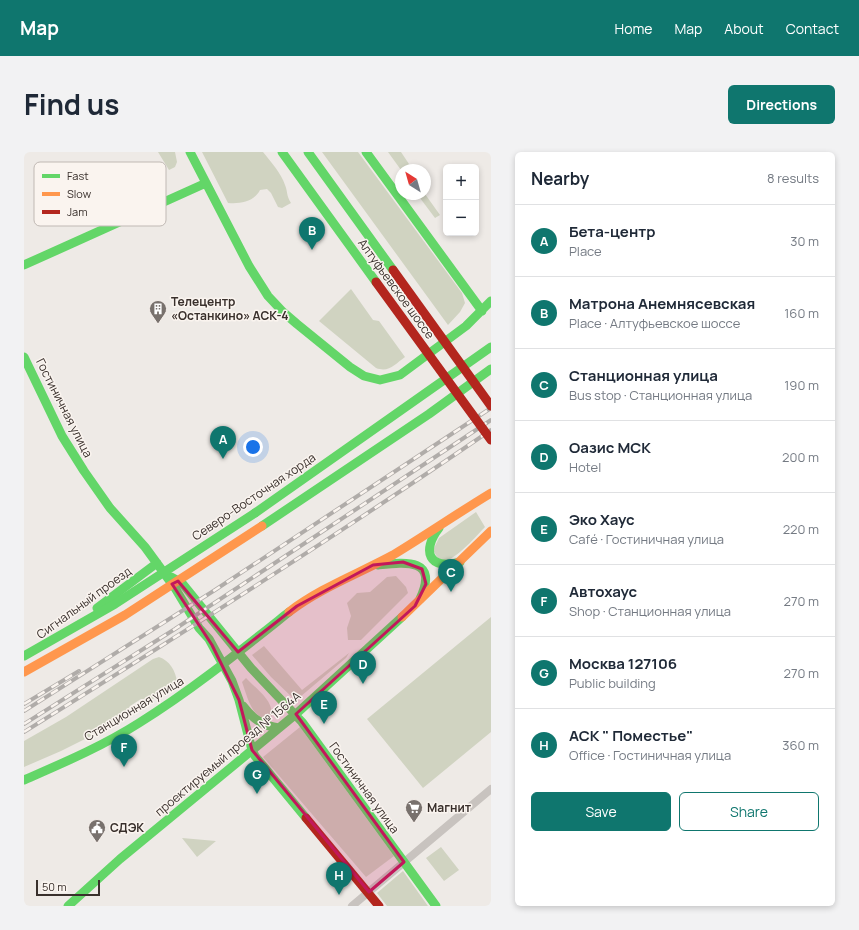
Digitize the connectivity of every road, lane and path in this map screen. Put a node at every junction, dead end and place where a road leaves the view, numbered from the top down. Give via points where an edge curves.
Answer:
1 (190, 152) edge
2 (282, 152) edge
3 (308, 152) edge
4 (366, 152) edge
5 (206, 183) junction
6 (166, 201) edge
7 (111, 226) edge
8 (24, 265) edge
9 (491, 301) edge
10 (482, 311) junction
11 (491, 347) edge
12 (24, 356) edge
13 (491, 369) edge
14 (491, 406) edge
15 (491, 440) edge
16 (491, 493) edge
17 (445, 522) junction
18 (491, 532) edge
19 (460, 562) junction
20 (157, 563) junction
21 (373, 565) junction
22 (414, 606) junction
23 (238, 652) junction
24 (24, 656) edge
25 (24, 660) edge
26 (223, 664) junction
27 (24, 672) edge
28 (275, 693) junction
29 (240, 700) junction
30 (296, 714) junction
31 (279, 728) junction
32 (252, 750) junction
33 (24, 780) edge
34 (491, 789) edge
35 (404, 862) junction
36 (369, 892) junction
37 (68, 906) edge
38 (352, 906) edge
39 (379, 906) edge
40 (436, 906) edge

1 - 5 main road
2 - 15 main road, Алтуфьевское шоссе, bridge
3 - 14 main road, Алтуфьевское шоссе, bridge
4 - 10 main road
5 - 6 main road
5 - 10 main road via 265,291 292,321 363,377 378,381 400,375
7 - 8 main road
9 - 10 main road
11 - 24 main road, Северо-Восточная хорда, bridge via 255,513 115,604
12 - 20 main road, Гостиничная улица via 62,436 84,471 110,508
13 - 27 main road, bridge via 429,414 125,615
16 - 17 main road, Станционная улица
17 - 19 main road via 430,540 430,554 443,565
17 - 21 main road, Станционная улица
18 - 19 main road, проектируемый проезд № 1564А
19 - 22 main road, проектируемый проезд № 1564А
20 - 23 main road, Гостиничная улица via 171,577 182,583
20 - 25 main road, Сигнальный проезд
20 - 26 main road, Гостиничная улица
21 - 22 main road via 404,562 422,569 427,579 426,584
21 - 23 main road, Станционная улица via 296,606
22 - 30 main road, проектируемый проезд № 1564А
23 - 26 main road, Станционная улица
23 - 28 main road, Гостиничная улица
26 - 29 main road, Гостиничная улица
26 - 33 main road, Станционная улица via 175,700 132,727 80,755
28 - 30 main road, Гостиничная улица
28 - 31 main road via 280,706
29 - 31 main road via 257,722
29 - 32 main road, Гостиничная улица
30 - 31 main road, проектируемый проезд № 1564А
30 - 35 main road, Гостиничная улица
31 - 32 main road, проектируемый проезд № 1564А
32 - 36 main road, Гостиничная улица
32 - 37 main road, проектируемый проезд № 1564А via 120,859
34 - 35 street
35 - 36 street
35 - 40 main road, Гостиничная улица
36 - 38 street
36 - 39 main road, Гостиничная улица

